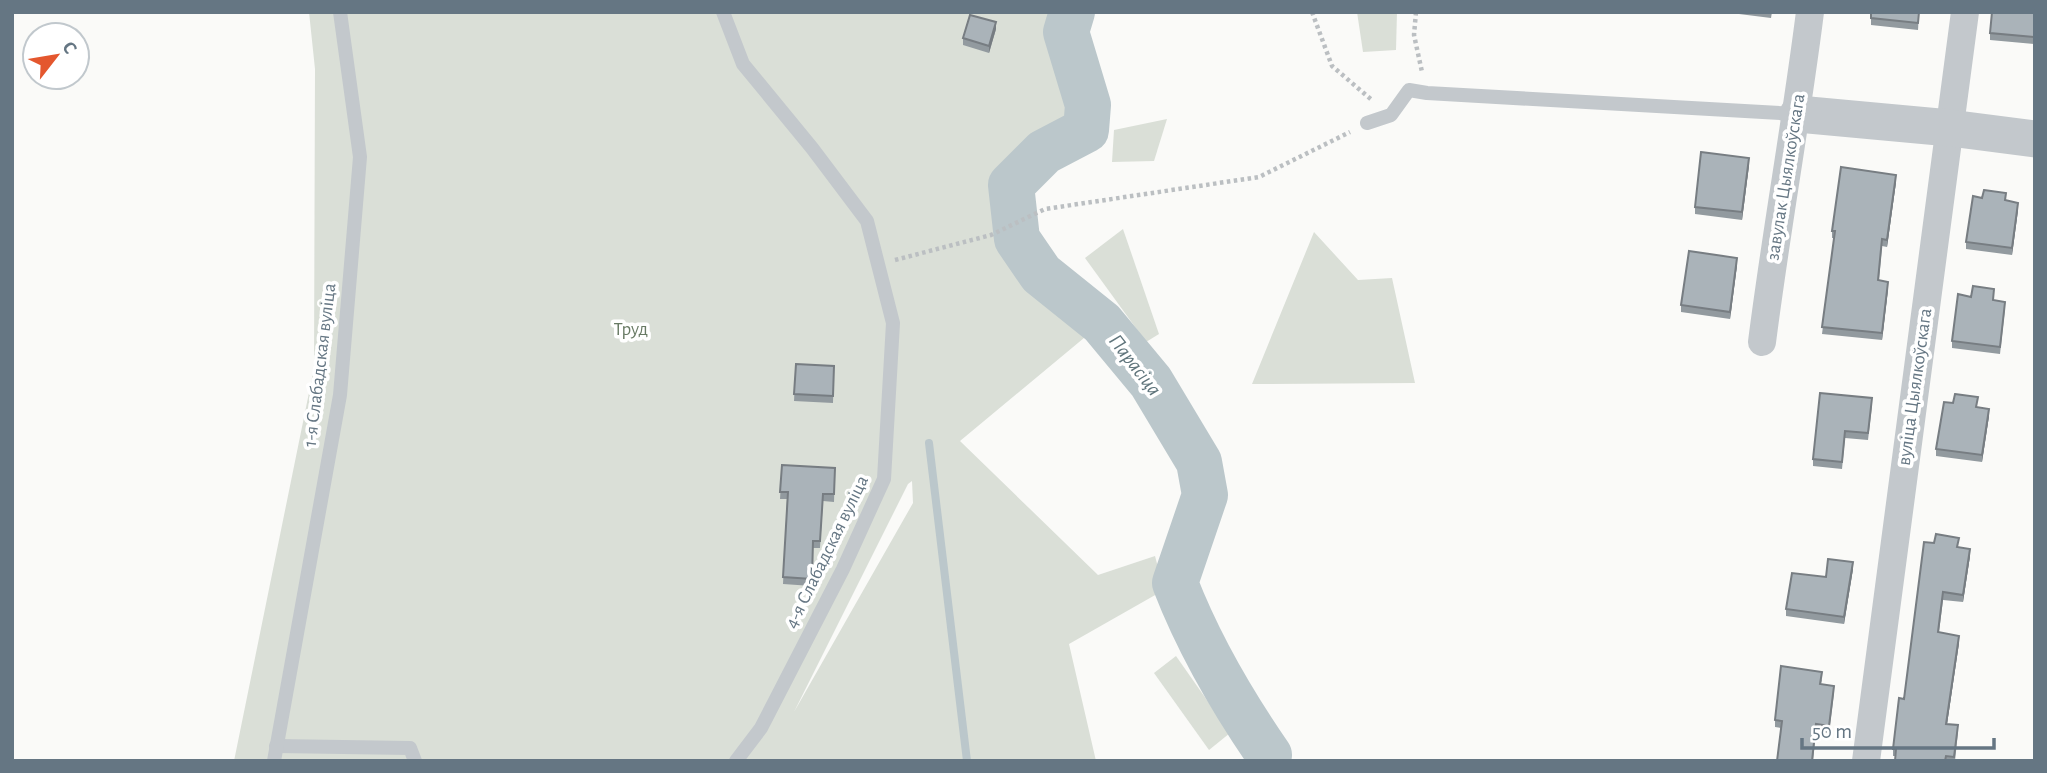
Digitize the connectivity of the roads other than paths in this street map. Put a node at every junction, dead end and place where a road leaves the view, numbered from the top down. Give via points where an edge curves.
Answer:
1 (340, 12) edge
2 (723, 12) edge
3 (1810, 12) edge
4 (1965, 12) edge
5 (1798, 114) junction
6 (1367, 123) road end
7 (1950, 128) junction
8 (2035, 139) edge
9 (1762, 342) dead end
10 (275, 753) edge
11 (415, 761) edge
12 (736, 761) edge
13 (1866, 761) edge

1 - 10 lane, 1-я Слабадская вуліца via 360,157 340,395
2 - 12 lane, 4-я Слабадская вуліца via 743,64 867,221 892,323 884,479 761,728
3 - 5 street, завулак Цыялкоўскага
4 - 7 street, вуліца Цыялкоўскага
5 - 6 lane via 1409,90 1391,115
5 - 7 street
5 - 9 street, завулак Цыялкоўскага
7 - 8 street
7 - 13 street, вуліца Цыялкоўскага
10 - 11 lane via 410,748

